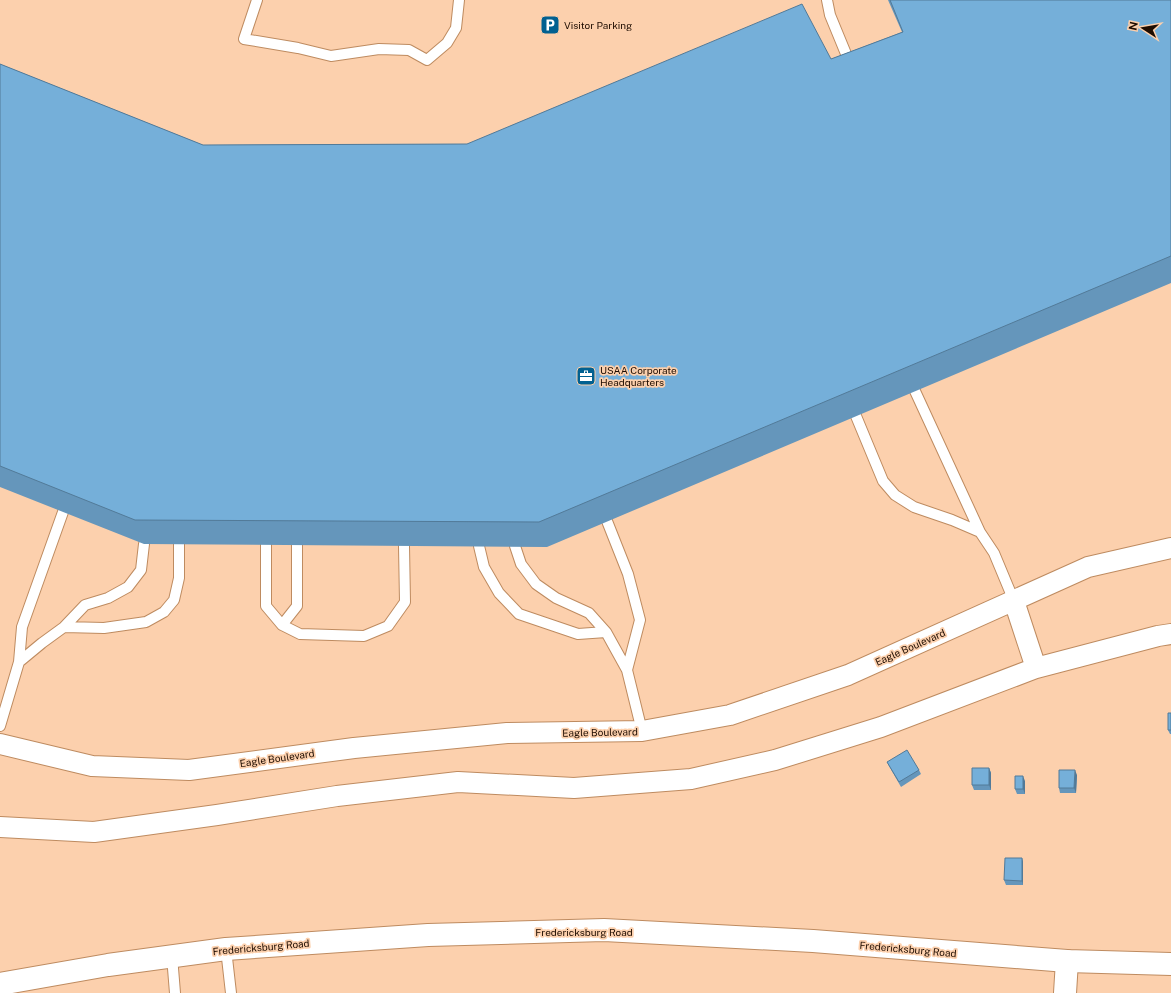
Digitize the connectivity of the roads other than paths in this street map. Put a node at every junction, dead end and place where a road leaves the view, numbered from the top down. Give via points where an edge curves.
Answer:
1 (257, 0) edge
2 (459, 0) edge
3 (827, 0) edge
4 (855, 77) edge
5 (915, 392) edge
6 (856, 416) edge
7 (63, 512) edge
8 (607, 521) edge
9 (980, 532) junction
10 (144, 544) edge
11 (180, 544) edge
12 (266, 544) edge
13 (297, 545) edge
14 (404, 546) edge
15 (479, 546) edge
16 (515, 546) edge
17 (1171, 548) edge
18 (1014, 601) junction
19 (282, 625) junction
20 (64, 628) junction
21 (606, 632) junction
22 (1171, 634) edge
23 (19, 662) junction
24 (1036, 668) junction
25 (627, 670) junction
26 (0, 726) edge
27 (642, 731) junction
28 (0, 744) edge
29 (0, 827) edge
30 (226, 950) junction
31 (172, 956) junction
32 (1067, 961) junction
33 (1171, 964) edge
34 (0, 984) edge
35 (175, 993) edge
36 (231, 993) edge
37 (1065, 993) edge

1 - 2 lane via 244,39 331,56 379,49 409,50 427,60 448,43 456,28
3 - 4 lane via 830,15
5 - 9 lane
6 - 9 lane via 883,481 895,495 914,507
7 - 23 lane via 22,627
8 - 25 lane via 628,574 640,620
9 - 18 lane via 994,553
10 - 20 lane via 141,570 128,587 108,598 85,605
11 - 20 lane via 174,600 164,612 146,622 104,628
12 - 19 lane via 266,606
13 - 19 lane via 297,606
14 - 19 lane via 404,602 388,626 364,636 300,634
15 - 21 lane via 484,567 499,592 519,614 578,634
16 - 21 lane via 520,564 536,584 556,598 589,613
17 - 18 street, Eagle Boulevard via 1088,567
18 - 24 street
18 - 27 street, Eagle Boulevard via 848,675 730,715
20 - 23 lane
21 - 25 lane
22 - 24 street
23 - 26 lane
24 - 29 street via 881,727 775,760 691,779 574,788 458,782 337,796 217,816 94,832
25 - 27 lane
27 - 28 street, Eagle Boulevard via 507,733 354,748 189,770 92,766
30 - 31 main road, Fredericksburg Road
30 - 32 main road, Fredericksburg Road via 428,935 604,930 813,941
30 - 36 lane
31 - 34 main road, Fredericksburg Road via 108,964
31 - 35 lane
32 - 33 main road, Fredericksburg Road
32 - 37 main road

